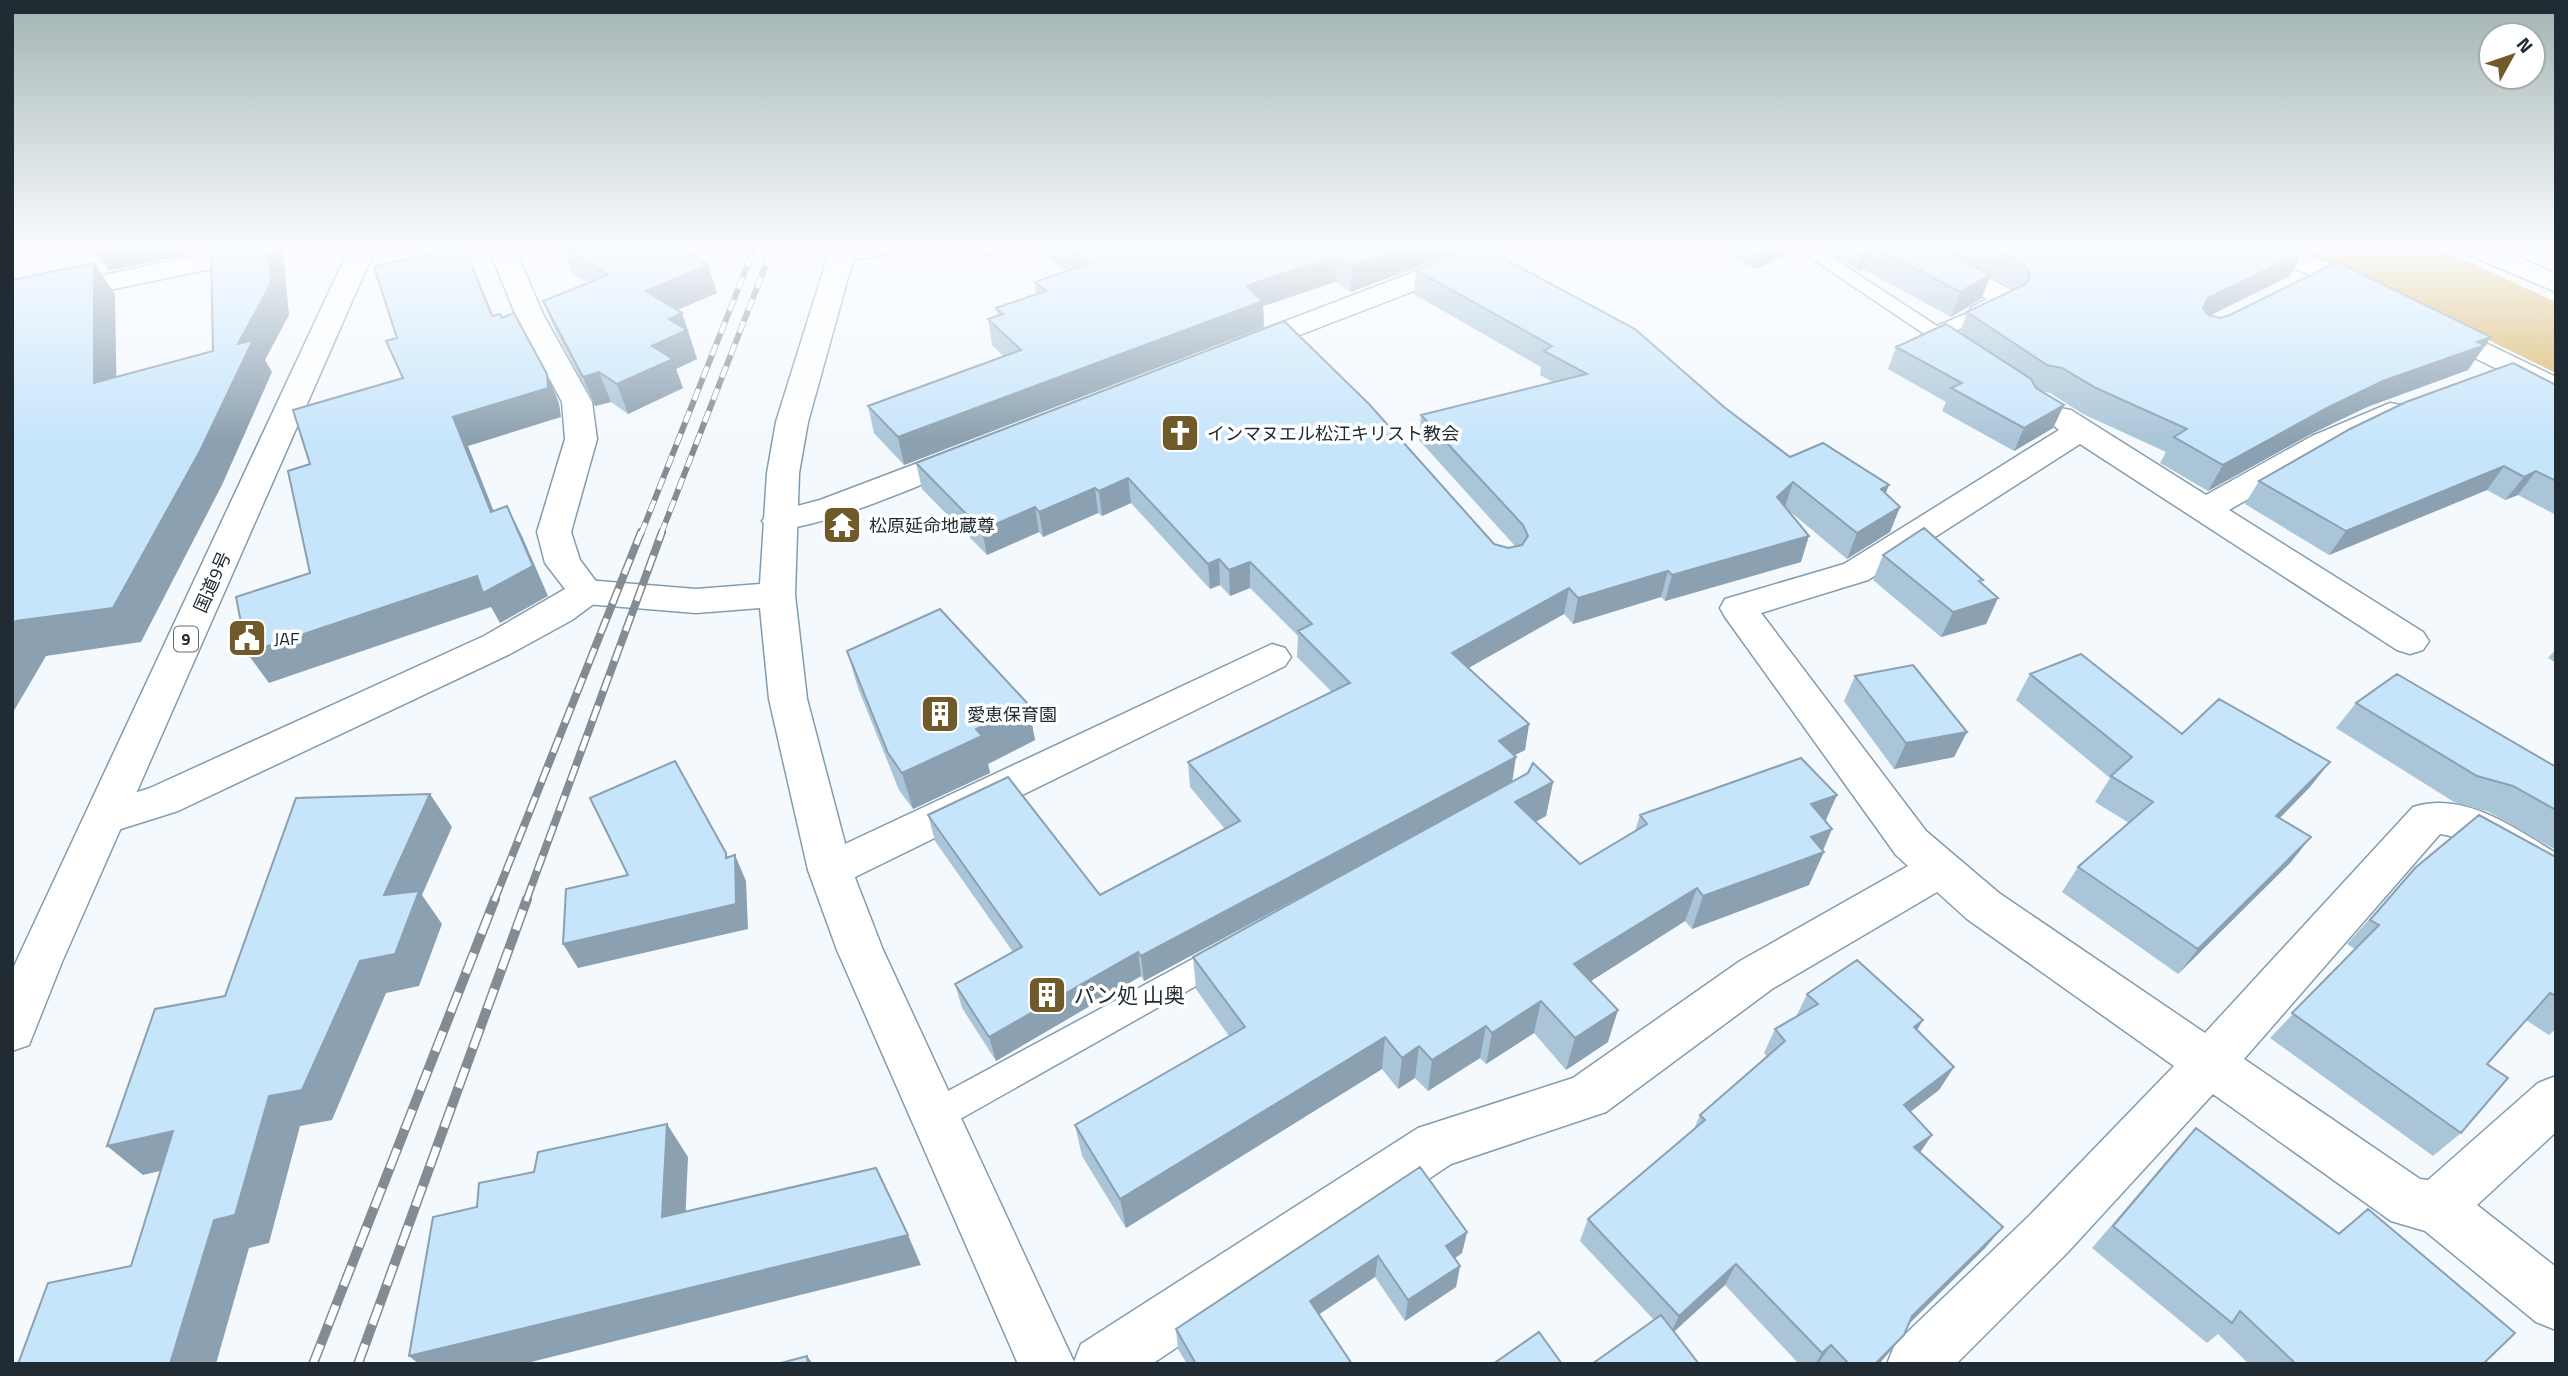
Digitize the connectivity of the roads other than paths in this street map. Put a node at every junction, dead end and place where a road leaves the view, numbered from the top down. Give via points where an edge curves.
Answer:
1 (333, 313) edge
2 (529, 313) edge
3 (824, 313) edge
4 (1354, 313) edge
5 (1904, 313) edge
6 (1982, 313) edge
7 (2406, 313) edge
8 (1935, 334) junction
9 (1213, 359) edge
10 (1981, 364) edge
11 (2513, 367) junction
12 (2477, 381) edge
13 (2556, 389) edge
14 (2038, 402) edge
15 (2415, 403) edge
16 (2080, 430) junction
17 (996, 443) edge
18 (2206, 509) junction
19 (779, 522) junction
20 (586, 592) junction
21 (778, 595) junction
22 (2410, 641) dead end
23 (1272, 657) dead end
24 (105, 818) junction
25 (1939, 869) junction
26 (830, 870) junction
27 (2556, 874) edge
28 (1246, 943) edge
29 (26, 966) edge
30 (12, 1030) edge
31 (2211, 1063) junction
32 (2556, 1099) edge
33 (934, 1116) junction
34 (2437, 1207) junction
35 (2556, 1301) edge
36 (1047, 1364) edge
37 (1101, 1364) edge
38 (1915, 1364) edge

1 - 24 main road, 国道9号 / 9
2 - 20 main road via 577,402 581,439 554,532 563,563
3 - 19 main road via 792,422
4 - 9 main road via 1298,339
5 - 8 lane
6 - 8 lane
7 - 11 main road
8 - 10 lane
11 - 12 main road
11 - 13 main road
14 - 16 main road
15 - 18 main road via 2322,443
16 - 18 main road
16 - 25 main road via 1856,572 1738,608 1911,844
17 - 19 main road via 832,508
18 - 22 main road
19 - 21 main road
20 - 21 main road via 696,601
20 - 24 main road via 485,651 163,800
21 - 26 main road via 788,699
23 - 26 main road
24 - 29 main road, 国道9号 / 9
25 - 31 main road via 1983,906
25 - 37 main road via 1756,975 1588,1096 1436,1145
26 - 33 main road via 860,950
27 - 31 main road via 2469,825 2447,817 2428,819
28 - 33 lane
29 - 30 main road, 国道9号 / 9
31 - 34 main road via 2410,1203
31 - 38 main road via 1987,1296
32 - 34 main road
33 - 36 main road
34 - 35 main road

